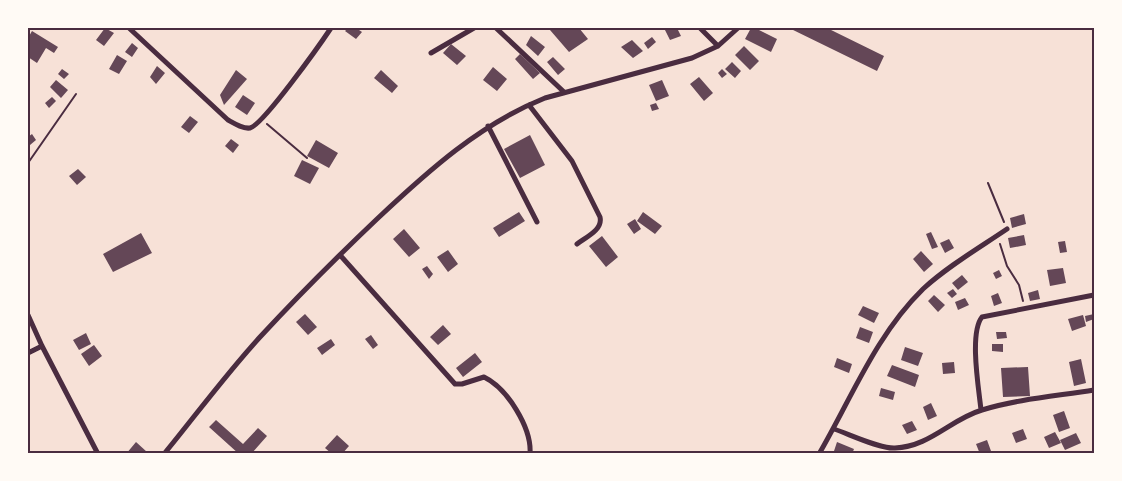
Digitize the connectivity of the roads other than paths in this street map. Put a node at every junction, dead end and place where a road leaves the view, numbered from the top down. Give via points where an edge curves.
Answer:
1 (129, 28) edge
2 (331, 28) edge
3 (474, 28) edge
4 (496, 28) edge
5 (700, 28) edge
6 (738, 28) edge
7 (718, 46) junction
8 (430, 53) dead end
9 (564, 92) junction
10 (529, 104) junction
11 (488, 126) junction
12 (537, 222) dead end
13 (1007, 229) road end
14 (577, 244) dead end
15 (340, 255) junction
16 (1094, 295) edge
17 (28, 315) edge
18 (42, 346) junction
19 (28, 353) edge
20 (1094, 390) edge
21 (981, 410) junction
22 (834, 429) junction
23 (98, 454) edge
24 (164, 454) edge
25 (530, 454) edge
26 (820, 454) edge

1 - 2 street via 228,120 238,126 252,128
3 - 8 street
4 - 9 street
5 - 7 street
6 - 7 street
7 - 9 street via 692,58
9 - 10 street
10 - 11 street
10 - 14 street via 572,161 600,217 599,228
11 - 12 street
11 - 15 street via 433,168
13 - 22 street via 925,288 899,316 884,336
15 - 24 street via 260,337
15 - 25 street via 455,384 484,377 493,383 520,414 531,446
16 - 21 street via 986,315 979,320 976,346
17 - 18 street
18 - 19 street
18 - 23 street
20 - 21 street
21 - 22 street via 963,417 920,444 895,448
22 - 26 street

